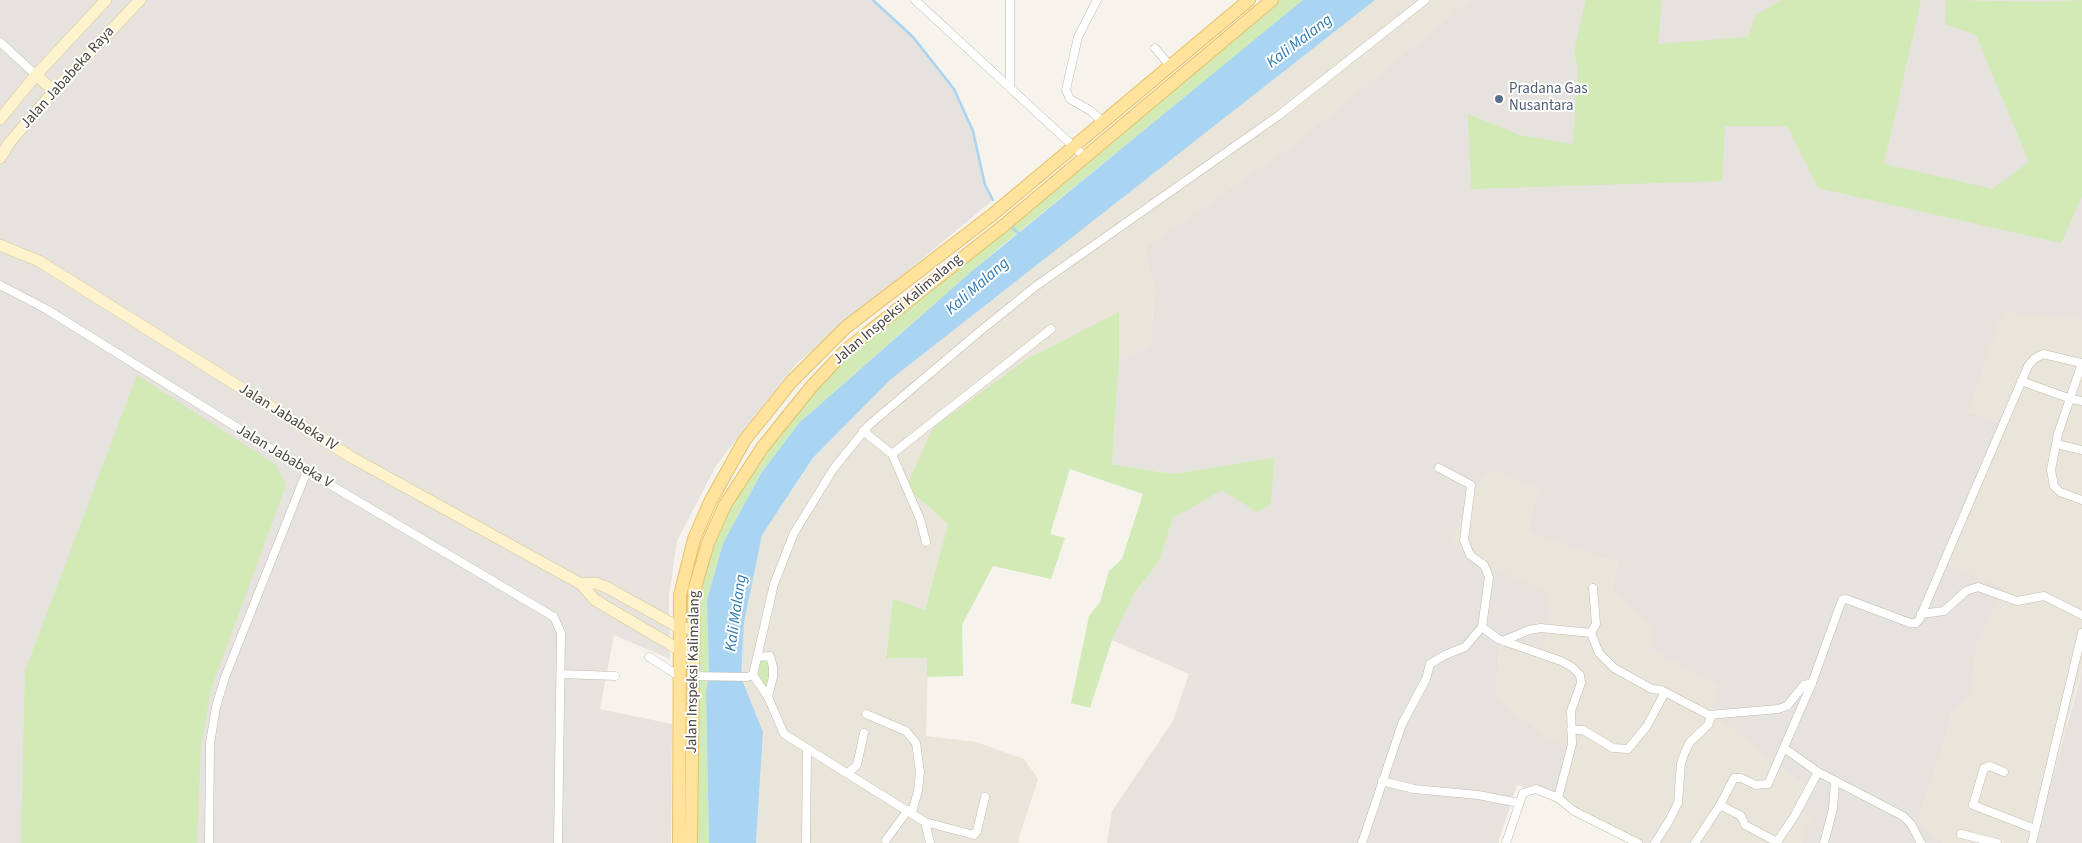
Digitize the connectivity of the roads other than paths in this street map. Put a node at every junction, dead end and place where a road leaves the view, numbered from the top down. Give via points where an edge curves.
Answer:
1 (106, 0) edge
2 (140, 0) edge
3 (915, 0) edge
4 (1010, 0) edge
5 (1097, 0) edge
6 (1250, 0) edge
7 (1272, 0) edge
8 (1425, 0) edge
9 (1213, 31) junction
10 (1222, 41) junction
11 (0, 42) edge
12 (1155, 48) dead end
13 (1171, 66) junction
14 (36, 75) junction
15 (1150, 85) junction
16 (1010, 88) junction
17 (54, 92) junction
18 (1159, 95) junction
19 (0, 119) edge
20 (1104, 123) junction
21 (1075, 148) junction
22 (1085, 157) junction
23 (0, 158) edge
24 (0, 245) edge
25 (0, 286) edge
26 (1050, 329) dead end
27 (821, 350) junction
28 (833, 363) junction
29 (2082, 363) edge
30 (2021, 381) junction
31 (2071, 399) junction
32 (2082, 401) edge
33 (863, 431) junction
34 (2056, 444) junction
35 (2082, 450) edge
36 (892, 454) junction
37 (1439, 468) dead end
38 (307, 471) junction
39 (2082, 500) edge
40 (926, 542) dead end
41 (581, 584) junction
42 (1593, 588) dead end
43 (686, 608) junction
44 (1921, 614) junction
45 (2082, 615) edge
46 (1482, 627) junction
47 (686, 628) junction
48 (2082, 632) edge
49 (1591, 633) junction
50 (1503, 641) junction
51 (686, 650) junction
52 (649, 657) dead end
53 (757, 657) junction
54 (561, 674) junction
55 (753, 675) junction
56 (616, 676) dead end
57 (686, 676) junction
58 (1812, 683) junction
59 (1665, 692) junction
60 (768, 698) junction
61 (866, 714) dead end
62 (1712, 715) junction
63 (1571, 730) junction
64 (864, 733) dead end
65 (1784, 748) junction
66 (807, 749) junction
67 (1818, 772) junction
68 (2004, 772) dead end
69 (848, 773) junction
70 (1835, 780) junction
71 (1382, 781) junction
72 (985, 797) dead end
73 (1558, 798) junction
74 (1519, 803) junction
75 (1720, 805) junction
76 (910, 811) junction
77 (925, 822) junction
78 (2036, 829) junction
79 (1960, 834) dead end
80 (886, 840) dead end
81 (209, 843) edge
82 (558, 843) edge
83 (679, 843) edge
84 (691, 843) edge
85 (806, 843) edge
86 (930, 843) edge
87 (1362, 843) edge
88 (1506, 843) edge
89 (1638, 843) edge
90 (1655, 843) edge
91 (1695, 843) edge
92 (1824, 843) edge
93 (1921, 843) edge
94 (1997, 843) edge
95 (2032, 843) edge

1 - 14 street, Jalan Jababeka Raya
2 - 17 street, Jalan Jababeka Raya
3 - 16 street
4 - 16 street
5 - 20 street via 1078,37 1066,90 1070,99
6 - 9 main road, Jalan Inspeksi Kalimalang
7 - 10 main road, Jalan Inspeksi Kalimalang
8 - 33 street via 1278,116 1036,286
9 - 10 main road
9 - 13 main road, Jalan Inspeksi Kalimalang
10 - 18 main road, Jalan Inspeksi Kalimalang
11 - 14 street
12 - 13 street
13 - 15 main road, Jalan Inspeksi Kalimalang
14 - 17 street
14 - 19 street, Jalan Jababeka Raya
15 - 18 main road
15 - 20 main road, Jalan Inspeksi Kalimalang
16 - 21 street
17 - 23 street, Jalan Jababeka Raya
18 - 22 main road, Jalan Inspeksi Kalimalang
20 - 21 main road, Jalan Inspeksi Kalimalang
21 - 22 street
21 - 27 main road, Jalan Inspeksi Kalimalang
22 - 28 main road, Jalan Inspeksi Kalimalang via 1003,226 876,324
24 - 41 street, Jalan Jababeka IV via 39,261 350,457
25 - 38 street, Jalan Jababeka V via 46,308
26 - 36 street
27 - 28 main road
27 - 43 main road, Jalan Inspeksi Kalimalang via 744,441 710,502 687,561
28 - 43 main road, Jalan Inspeksi Kalimalang via 762,448 725,505
29 - 30 street via 2043,354 2028,366
29 - 31 street
30 - 31 street
30 - 44 street
31 - 32 street
31 - 34 street
33 - 36 street
33 - 53 street via 824,482 794,533 774,584
34 - 35 street
34 - 39 street via 2052,461 2054,486 2060,492
36 - 40 street via 920,519
37 - 46 street via 1471,485 1464,540 1470,555 1484,565 1489,577
38 - 54 street, Jalan Jababeka V via 550,614 558,622 561,633
38 - 81 street via 216,707 210,743
41 - 47 street, Jalan Jababeka IV via 596,583 606,587
41 - 51 street, Jalan Jababeka IV via 595,600
42 - 49 street via 1596,624
43 - 47 main road, Jalan Inspeksi Kalimalang
44 - 45 street via 1944,611 1966,591 1978,587 2017,601 2045,597
44 - 58 street via 1916,623 1910,624 1842,600
46 - 50 street
46 - 71 street via 1465,647 1430,664 1426,679 1402,724
47 - 51 main road, Jalan Inspeksi Kalimalang
48 - 78 street
49 - 50 street via 1541,628
49 - 59 street via 1599,653 1610,664 1652,689
50 - 63 street via 1561,661 1580,674 1571,711
51 - 57 main road, Jalan Inspeksi Kalimalang
52 - 57 street
53 - 55 street
53 - 60 street via 770,656 773,667
54 - 56 street
54 - 82 street
55 - 57 street
55 - 60 street
57 - 83 main road, Jalan Inspeksi Kalimalang
57 - 84 main road, Jalan Inspeksi Kalimalang
58 - 62 street via 1804,685 1787,706 1778,709
58 - 65 street
59 - 62 street
59 - 63 street via 1647,726 1628,749 1612,748 1583,730
60 - 66 street via 784,734
61 - 76 street via 906,731 916,743 920,772 918,790
62 - 90 street via 1685,752 1678,803
63 - 73 street via 1572,744
64 - 69 street via 857,765
65 - 67 street
65 - 75 street via 1768,784 1756,786 1734,778
66 - 69 street
66 - 85 street
67 - 70 street
67 - 75 street via 1777,842 1746,826 1740,816
68 - 78 street via 1990,766 1984,768 1972,805
69 - 76 street
70 - 92 street via 1833,809
70 - 93 street via 1903,816
71 - 74 street via 1422,790
71 - 87 street
72 - 77 street via 973,835
73 - 74 street via 1536,789 1524,792
73 - 89 street via 1574,811
74 - 88 street
75 - 91 street
76 - 77 street
76 - 80 street
77 - 86 street
78 - 95 street
79 - 94 street

